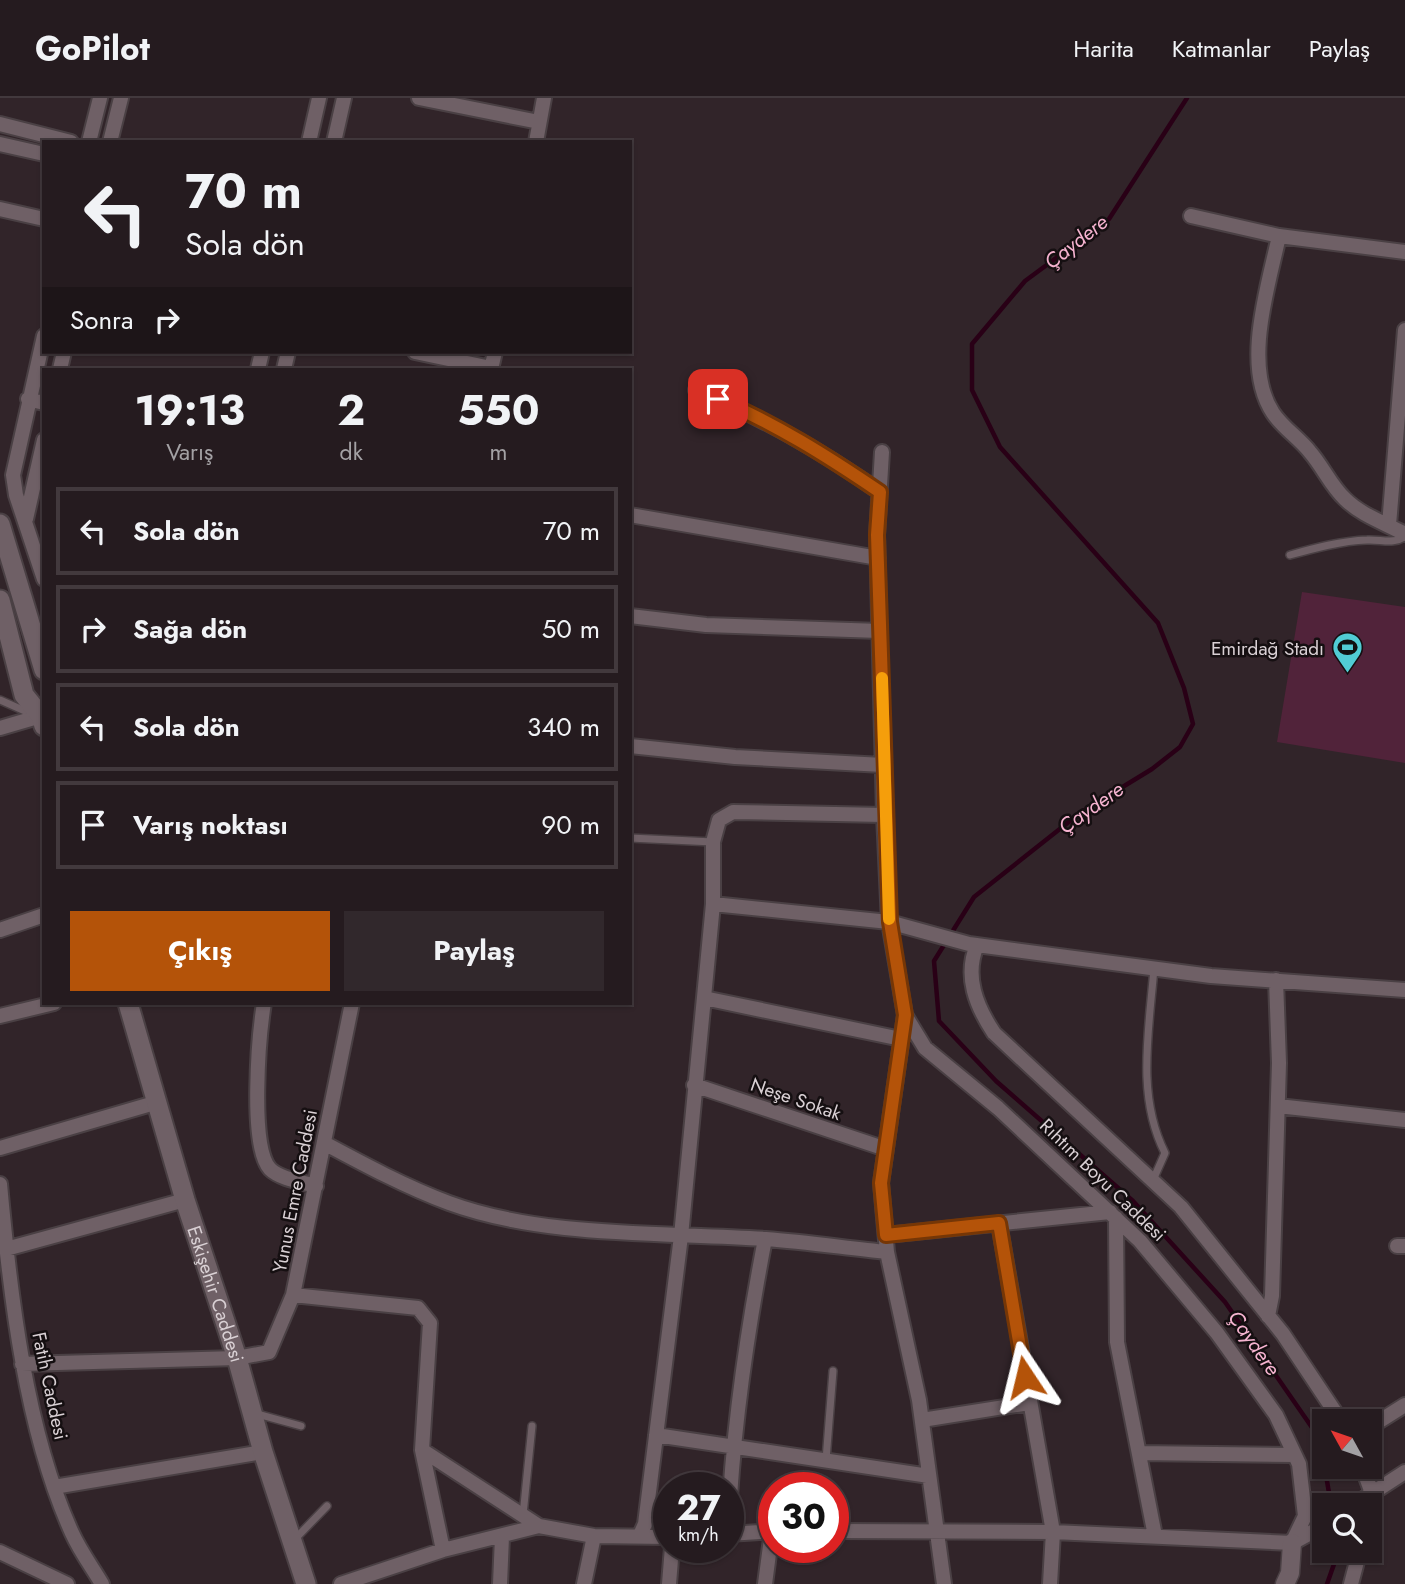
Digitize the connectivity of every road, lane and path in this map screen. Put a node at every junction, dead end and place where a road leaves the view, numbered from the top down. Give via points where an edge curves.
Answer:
1 (100, 98) edge
2 (121, 98) edge
3 (319, 98) edge
4 (344, 98) edge
5 (419, 98) edge
6 (544, 98) edge
7 (540, 122) junction
8 (0, 124) edge
9 (63, 140) edge
10 (90, 140) edge
11 (110, 140) edge
12 (309, 140) edge
13 (334, 140) edge
14 (536, 140) edge
15 (0, 144) edge
16 (42, 154) edge
17 (0, 209) edge
18 (1191, 216) dead end
19 (42, 219) edge
20 (1279, 236) junction
21 (1405, 252) edge
22 (1405, 330) edge
23 (1405, 336) edge
24 (42, 344) edge
25 (424, 354) edge
26 (491, 368) edge
27 (696, 390) dead end
28 (28, 399) junction
29 (42, 402) edge
30 (882, 452) dead end
31 (42, 456) edge
32 (880, 492) junction
33 (632, 515) edge
34 (0, 524) edge
35 (1389, 525) junction
36 (33, 527) edge
37 (1405, 535) edge
38 (1290, 555) dead end
39 (878, 558) junction
40 (42, 570) edge
41 (1, 610) edge
42 (632, 615) edge
43 (880, 631) junction
44 (42, 663) edge
45 (0, 700) edge
46 (42, 717) edge
47 (42, 718) edge
48 (42, 718) edge
49 (0, 728) edge
50 (632, 746) edge
51 (883, 765) junction
52 (884, 815) junction
53 (632, 838) edge
54 (713, 842) junction
55 (713, 904) junction
56 (42, 916) edge
57 (890, 922) junction
58 (0, 930) edge
59 (973, 944) junction
60 (1154, 968) junction
61 (1276, 981) junction
62 (1405, 990) edge
63 (704, 998) junction
64 (46, 1005) edge
65 (129, 1005) edge
66 (264, 1005) edge
67 (352, 1005) edge
68 (905, 1015) junction
69 (0, 1016) edge
70 (901, 1039) junction
71 (694, 1084) junction
72 (158, 1102) junction
73 (1278, 1106) junction
74 (1405, 1120) edge
75 (324, 1143) junction
76 (0, 1148) edge
77 (886, 1149) junction
78 (1153, 1180) junction
79 (0, 1184) edge
80 (316, 1186) junction
81 (185, 1200) junction
82 (1113, 1215) junction
83 (999, 1223) junction
84 (886, 1235) junction
85 (681, 1236) junction
86 (765, 1239) junction
87 (6, 1249) junction
88 (887, 1252) junction
89 (6, 1280) edge
90 (293, 1295) junction
91 (1268, 1315) junction
92 (237, 1357) junction
93 (22, 1364) junction
94 (833, 1371) dead end
95 (1029, 1403) junction
96 (1405, 1405) edge
97 (1333, 1409) edge
98 (253, 1413) junction
99 (1382, 1419) edge
100 (922, 1420) junction
101 (301, 1426) dead end
102 (532, 1426) dead end
103 (656, 1435) junction
104 (732, 1448) junction
105 (422, 1450) junction
106 (263, 1452) junction
107 (1139, 1453) junction
108 (1294, 1455) junction
109 (826, 1460) junction
110 (731, 1472) edge
111 (1405, 1472) edge
112 (929, 1476) junction
113 (54, 1487) junction
114 (1375, 1493) edge
115 (327, 1506) dead end
116 (523, 1516) junction
117 (539, 1527) junction
118 (849, 1531) edge
119 (939, 1531) junction
120 (1053, 1532) junction
121 (1312, 1534) edge
122 (640, 1535) junction
123 (653, 1535) edge
124 (594, 1536) junction
125 (1155, 1536) junction
126 (502, 1537) junction
127 (292, 1542) junction
128 (1292, 1543) junction
129 (443, 1550) junction
130 (1, 1557) edge
131 (671, 1563) edge
132 (768, 1563) edge
133 (1357, 1563) edge
134 (67, 1584) edge
135 (102, 1584) edge
136 (306, 1584) edge
137 (341, 1584) edge
138 (500, 1584) edge
139 (584, 1584) edge
140 (669, 1584) edge
141 (765, 1584) edge
142 (944, 1584) edge
143 (1050, 1584) edge
144 (1285, 1584) edge
145 (1351, 1584) edge

1 - 10 street
2 - 11 street
3 - 12 street
4 - 13 street
5 - 7 street
6 - 7 street
7 - 14 street
8 - 9 street
15 - 16 street
17 - 19 street
18 - 20 street
20 - 21 street
20 - 35 street via 1263,309 1258,361 1262,392 1280,422 1309,451 1343,497
22 - 23 street
23 - 35 street
24 - 28 street
25 - 26 street
27 - 32 street via 772,423
28 - 29 street
28 - 36 street via 13,475 16,495
30 - 32 street
31 - 36 street
32 - 39 street
33 - 39 street
34 - 44 main road
35 - 37 street
36 - 40 street
37 - 38 lane via 1397,541 1329,544
39 - 43 street
41 - 46 main road via 24,695
42 - 43 street via 706,625
43 - 51 street
45 - 47 lane
48 - 49 street
50 - 51 street
51 - 52 street
52 - 54 street via 733,812 719,820
52 - 57 street
53 - 54 lane
54 - 55 street
55 - 57 street
55 - 63 street
56 - 58 street
57 - 59 street
57 - 68 street
59 - 60 street
59 - 78 street via 972,985 994,1033
60 - 61 street
60 - 78 lane via 1146,1088 1154,1129 1165,1153
61 - 62 street
61 - 73 street
63 - 70 street
63 - 71 street
64 - 69 street
65 - 72 main road, Eskişehir Caddesi
66 - 80 street via 256,1058 265,1161 278,1175
67 - 75 street, Yunus Emre Caddesi
68 - 70 street
68 - 82 street, Rıhtım Boyu Caddesi via 925,1048 998,1108
70 - 77 street
71 - 77 street, Neşe Sokak
71 - 85 street
72 - 76 street
72 - 81 main road, Eskişehir Caddesi
73 - 74 street
73 - 91 street
75 - 80 street, Yunus Emre Caddesi
75 - 85 street via 400,1182 488,1214
77 - 84 street via 881,1183
78 - 91 street via 1181,1207
79 - 87 street, Fatih Caddesi
80 - 90 street, Yunus Emre Caddesi
81 - 87 street
81 - 92 main road, Eskişehir Caddesi
82 - 83 street
82 - 107 street via 1117,1342
82 - 108 street, Rıhtım Boyu Caddesi via 1217,1333 1276,1415
83 - 84 street
83 - 95 street
84 - 88 street
85 - 86 street
85 - 103 street
86 - 88 street
86 - 104 street
87 - 89 street, Fatih Caddesi
88 - 100 street
89 - 93 street, Fatih Caddesi
90 - 92 street, Yunus Emre Caddesi via 269,1352
90 - 105 street via 418,1308 430,1323
91 - 97 street
92 - 93 street
92 - 98 main road, Eskişehir Caddesi
93 - 113 street, Fatih Caddesi
94 - 109 lane
95 - 100 street
95 - 120 street
96 - 99 street
98 - 101 lane
98 - 106 main road, Eskişehir Caddesi
100 - 112 street
102 - 116 lane
103 - 104 street
103 - 122 street
104 - 109 street
104 - 110 street
105 - 116 street
105 - 129 street
106 - 113 street
106 - 127 main road, Eskişehir Caddesi
107 - 108 street
107 - 125 street
108 - 128 street, Rıhtım Boyu Caddesi via 1305,1517
109 - 112 street
111 - 114 street
112 - 119 street
113 - 135 street, Fatih Caddesi via 72,1535
115 - 127 lane
116 - 117 street
117 - 124 street
117 - 126 street
118 - 119 street
119 - 120 street
119 - 142 street
120 - 125 street
120 - 143 street
121 - 128 street
122 - 123 street
122 - 124 street
124 - 139 street
125 - 128 street
126 - 129 street
126 - 138 street
127 - 136 main road, Eskişehir Caddesi
128 - 144 street, Rıhtım Boyu Caddesi
129 - 137 street
130 - 134 street
131 - 140 street
132 - 141 street
133 - 145 street

